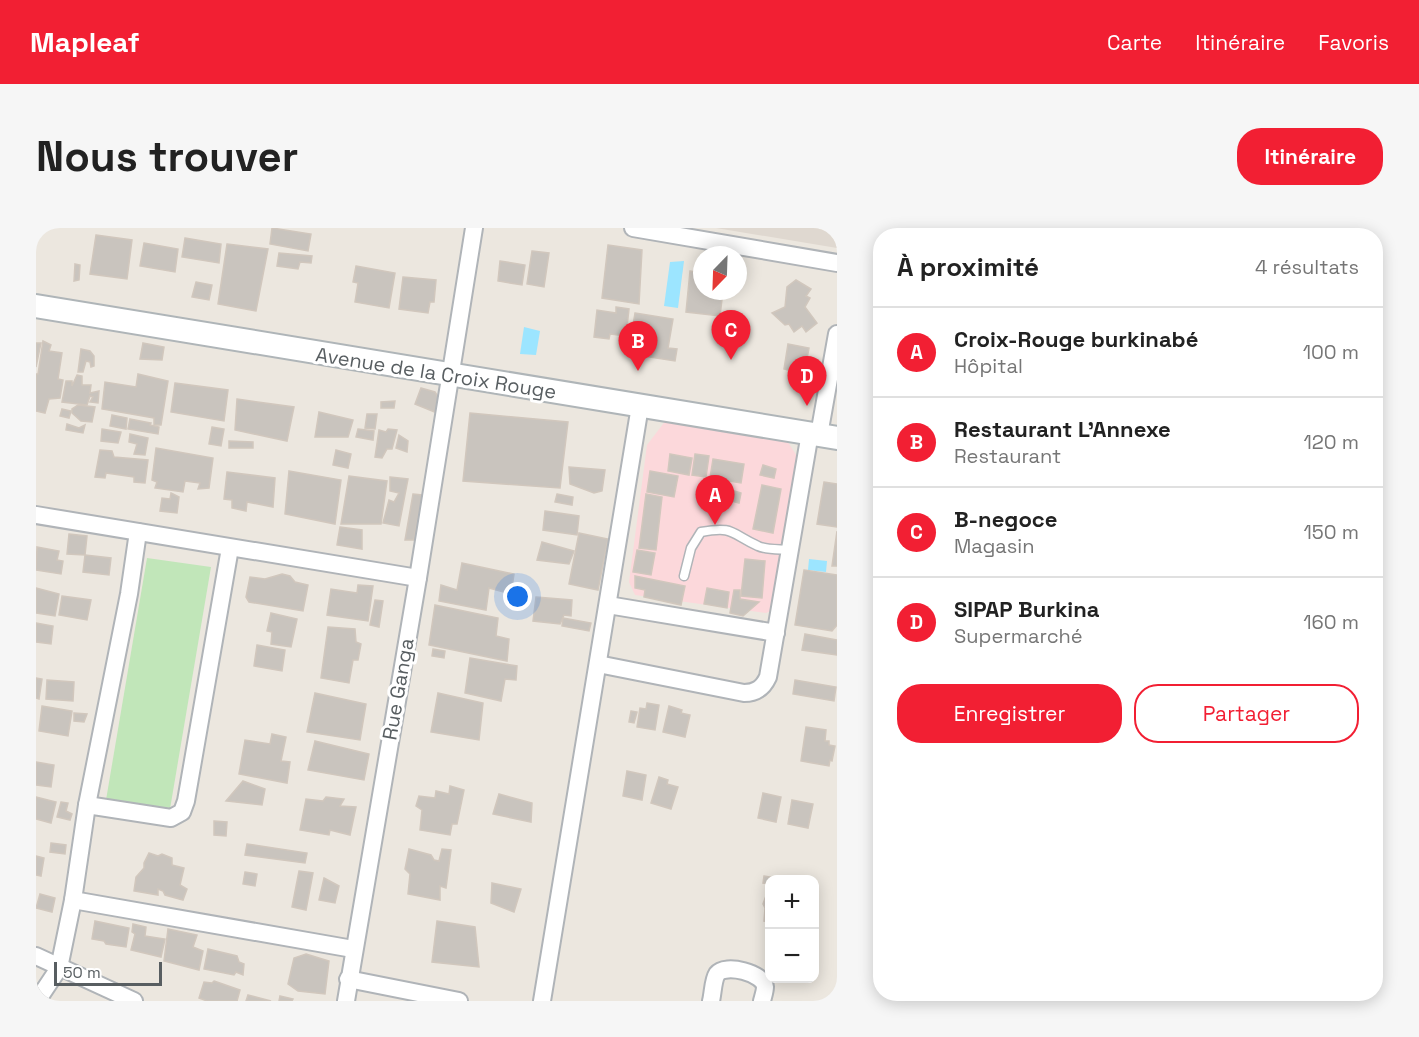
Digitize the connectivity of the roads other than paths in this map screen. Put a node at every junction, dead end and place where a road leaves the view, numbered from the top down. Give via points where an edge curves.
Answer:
1 (474, 228) edge
2 (644, 229) edge
3 (837, 263) edge
4 (36, 306) edge
5 (837, 334) edge
6 (450, 376) junction
7 (640, 406) junction
8 (822, 436) edge
9 (36, 514) edge
10 (138, 531) junction
11 (230, 548) junction
12 (790, 550) junction
13 (684, 576) dead end
14 (418, 578) junction
15 (608, 605) junction
16 (776, 633) junction
17 (598, 664) junction
18 (87, 806) junction
19 (73, 900) junction
20 (353, 949) junction
21 (36, 956) edge
22 (59, 968) junction
23 (348, 979) junction
24 (37, 1001) edge
25 (134, 1001) edge
26 (346, 1001) edge
27 (457, 1001) edge
28 (542, 1001) edge
29 (711, 1001) edge
30 (762, 1001) edge

1 - 6 street, Rue Ganga
2 - 3 street
4 - 6 street, Avenue de la Croix Rouge
5 - 8 street
6 - 7 street, Avenue de la Croix Rouge
6 - 14 street, Rue Ganga
7 - 8 street, Avenue de la Croix Rouge
7 - 15 street
8 - 12 street
9 - 10 street
10 - 11 street
10 - 18 street
11 - 14 street
11 - 18 street via 182,812 171,818
12 - 13 lane via 760,548 720,528 701,532 691,548
12 - 16 street
14 - 20 street, Rue Ganga
15 - 16 street
15 - 17 street
16 - 17 street via 765,683 751,693
17 - 28 street
18 - 19 street
19 - 20 street
19 - 22 street
20 - 23 street, Rue Ganga
21 - 22 street
22 - 24 street
22 - 25 street
23 - 26 street, Rue Ganga
23 - 27 street
29 - 30 street via 716,975 730,968 762,980

